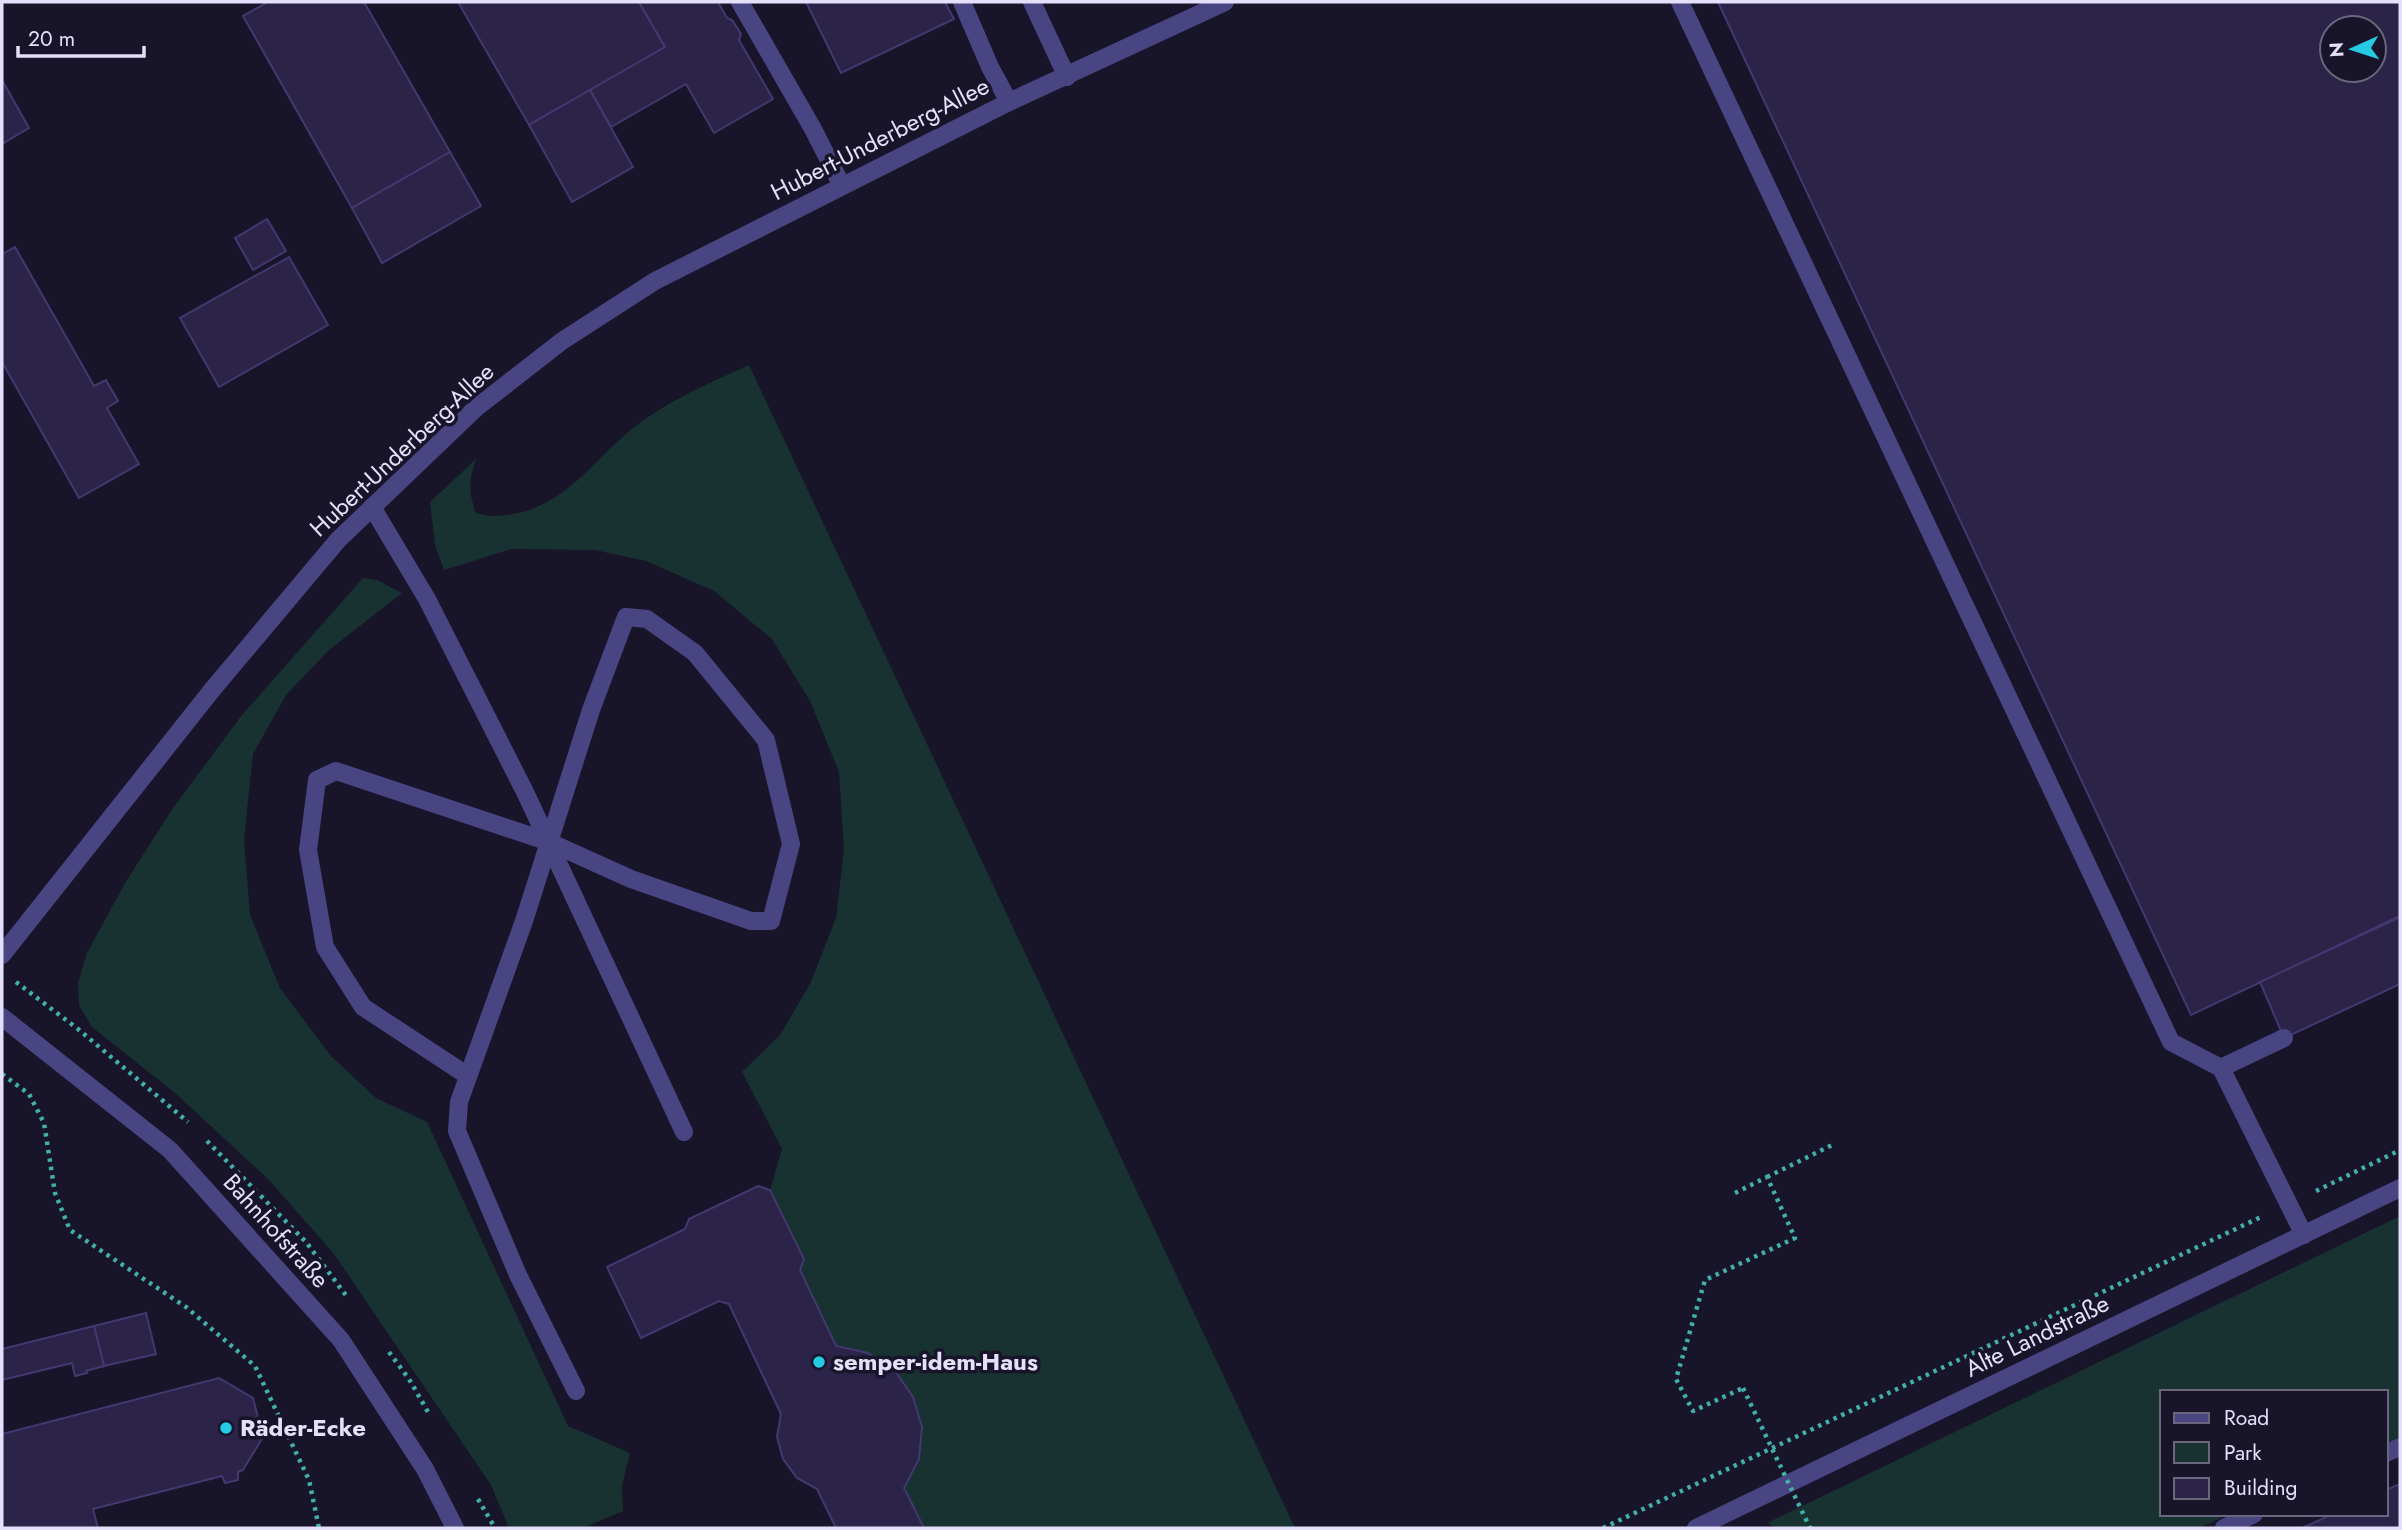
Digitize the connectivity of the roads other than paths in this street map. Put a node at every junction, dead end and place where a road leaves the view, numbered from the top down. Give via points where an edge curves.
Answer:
1 (740, 2) edge
2 (962, 2) edge
3 (1032, 2) edge
4 (1225, 2) edge
5 (1680, 2) edge
6 (1067, 76) junction
7 (1009, 102) junction
8 (842, 186) junction
9 (372, 507) junction
10 (549, 842) junction
11 (2, 955) edge
12 (2, 1017) edge
13 (2284, 1038) dead end
14 (2221, 1068) junction
15 (468, 1076) junction
16 (684, 1132) dead end
17 (2400, 1188) edge
18 (2304, 1235) junction
19 (576, 1391) dead end
20 (2250, 1516) edge
21 (455, 1528) edge
22 (1696, 1528) edge
23 (2224, 1528) edge

1 - 8 street
2 - 7 street
3 - 6 street
4 - 6 street, Hubert-Underberg-Allee
5 - 14 street via 2171,1042
6 - 7 street, Hubert-Underberg-Allee
7 - 8 street, Hubert-Underberg-Allee
8 - 9 street, Hubert-Underberg-Allee via 655,281 562,341 476,408
9 - 10 street via 427,599
9 - 11 street, Hubert-Underberg-Allee via 338,540 212,690
10 - 10 street via 626,617 647,619 695,653 766,740 791,844 771,921 751,921 631,879
10 - 15 street
10 - 15 street via 336,771 317,780 309,850 325,947 363,1007
10 - 16 street
12 - 21 street, Bahnhofstraße via 170,1150 341,1340 425,1469
13 - 14 street
14 - 18 street
15 - 19 street via 459,1102 457,1131 518,1275
17 - 18 street, Alte Landstraße
18 - 22 street, Alte Landstraße
20 - 23 street

